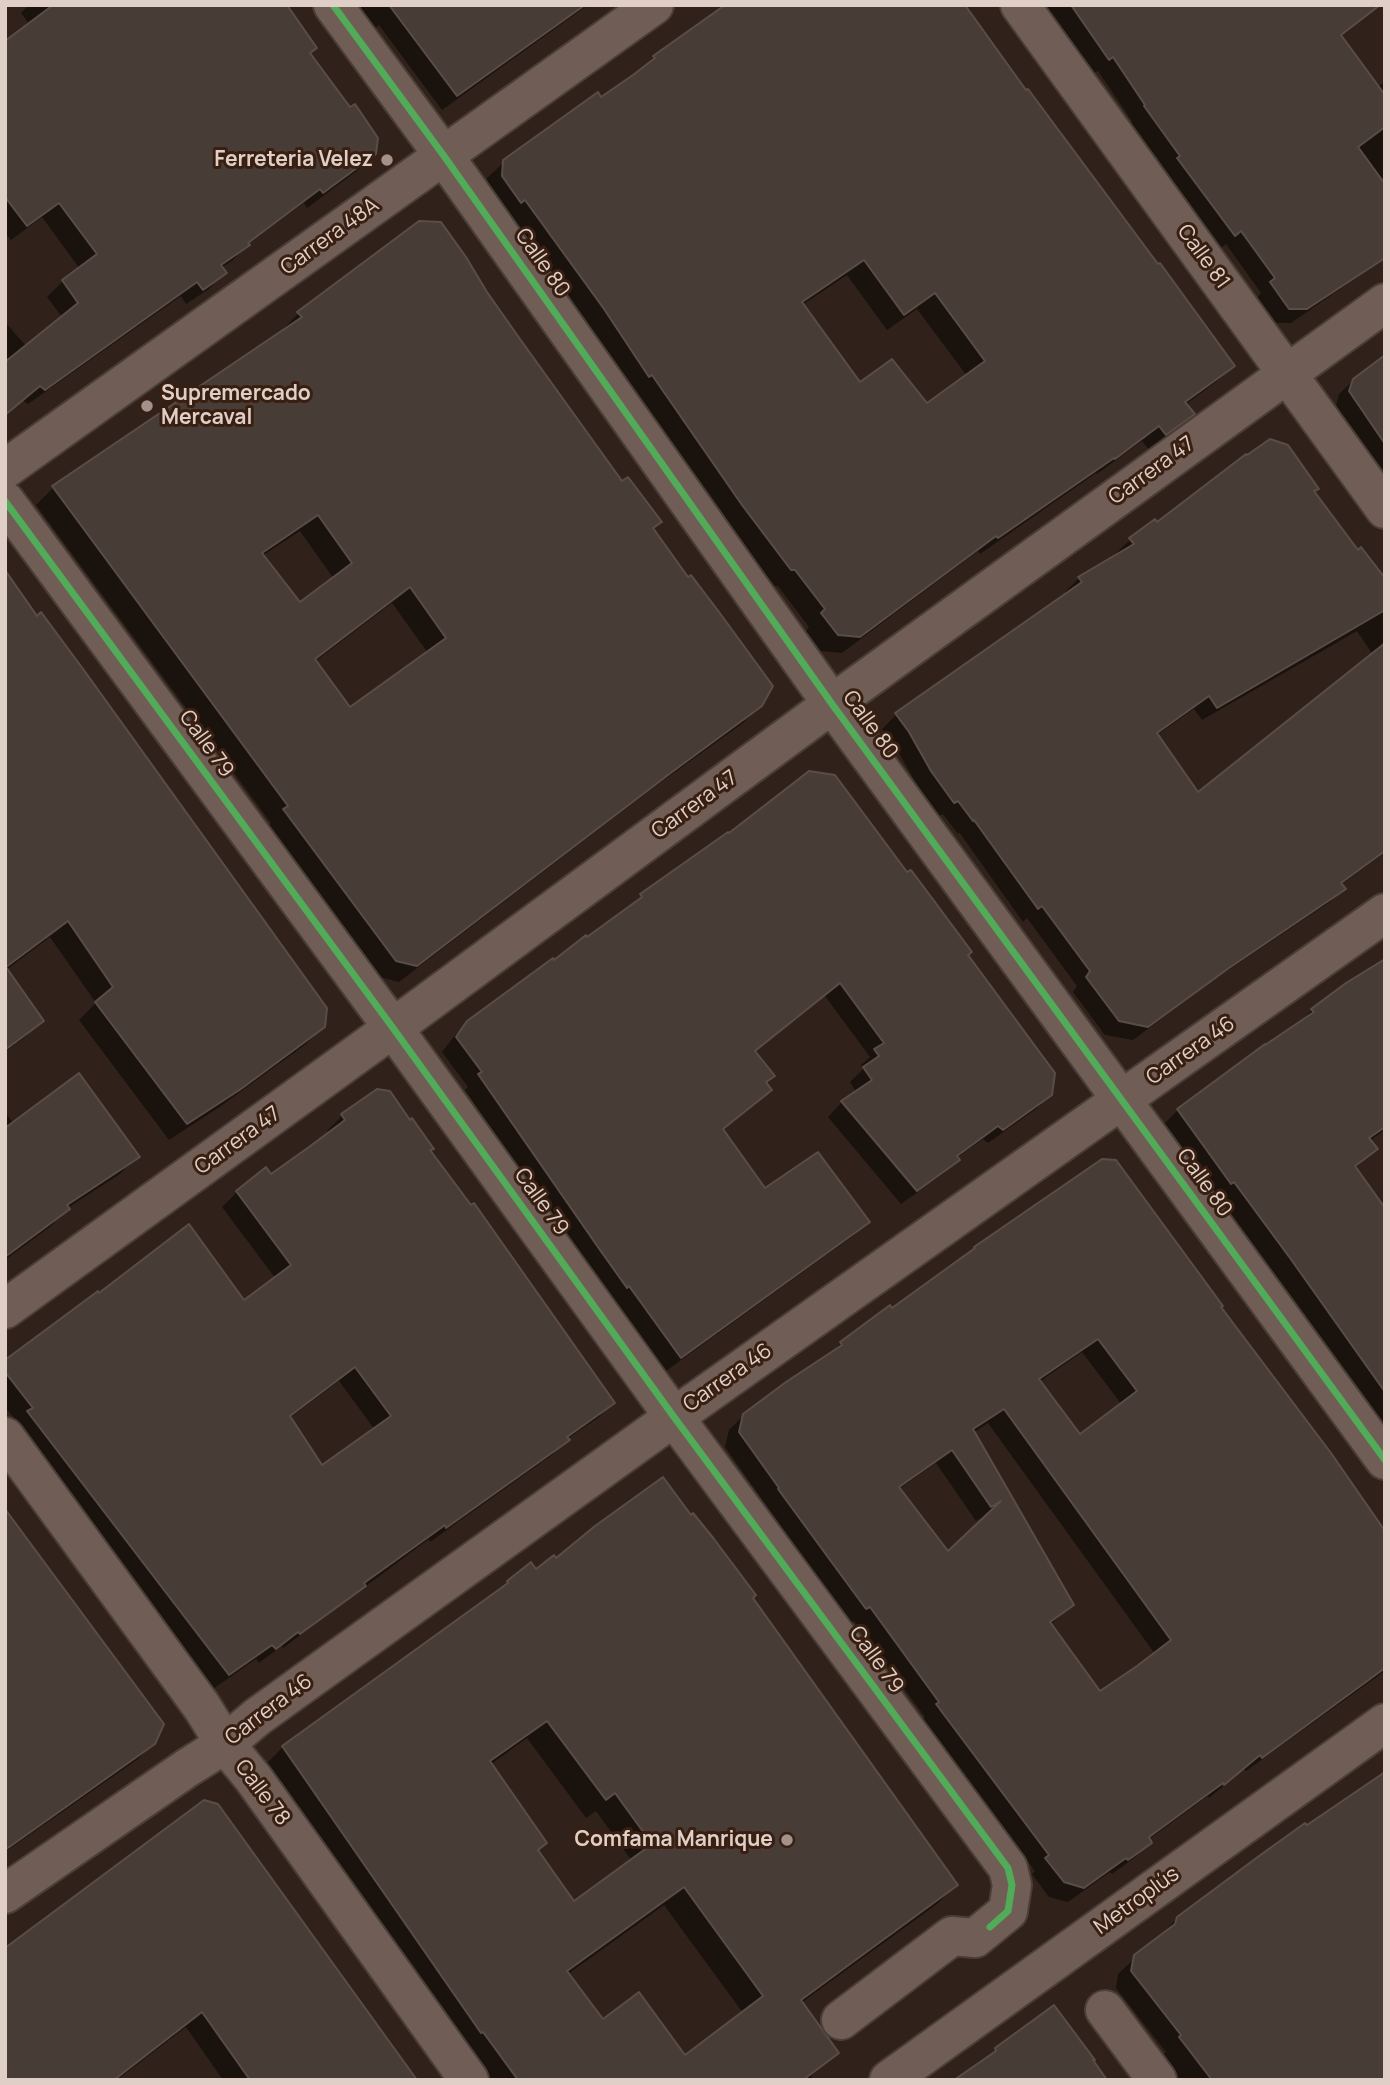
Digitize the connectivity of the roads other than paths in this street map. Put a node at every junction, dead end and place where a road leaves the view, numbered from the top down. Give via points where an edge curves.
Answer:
1 (333, 5) edge
2 (654, 5) edge
3 (1020, 5) edge
4 (444, 156) junction
5 (1385, 303) edge
6 (1287, 373) junction
7 (5, 469) edge
8 (5, 501) edge
9 (1385, 509) edge
10 (832, 704) junction
11 (1385, 913) edge
12 (393, 1028) junction
13 (1122, 1099) junction
14 (5, 1309) edge
15 (674, 1417) junction
16 (5, 1437) edge
17 (1385, 1460) edge
18 (1385, 1723) edge
19 (225, 1744) junction
20 (5, 1894) edge
21 (1105, 2010) dead end
22 (841, 2021) dead end
23 (469, 2080) edge
24 (889, 2080) edge
25 (1157, 2080) edge

1 - 4 street, Calle 80
2 - 4 street, Carrera 48A
3 - 6 street, Calle 81
4 - 7 street, Carrera 48A
4 - 10 street, Calle 80
5 - 6 street, Carrera 47
6 - 9 street, Calle 81
6 - 10 street, Carrera 47
8 - 12 street, Calle 79
10 - 12 street, Carrera 47
10 - 13 street, Calle 80
11 - 13 street, Carrera 46
12 - 14 street, Carrera 47
12 - 15 street, Calle 79
13 - 15 street, Carrera 46
13 - 17 street, Calle 80
15 - 19 street, Carrera 46
15 - 22 street, Calle 79 via 1008,1868 1013,1885 1008,1912 990,1927 975,1938 952,1936
16 - 19 street, Calle 78
18 - 24 street, Metroplús
19 - 20 street, Carrera 46
19 - 23 street, Calle 78
21 - 25 street

